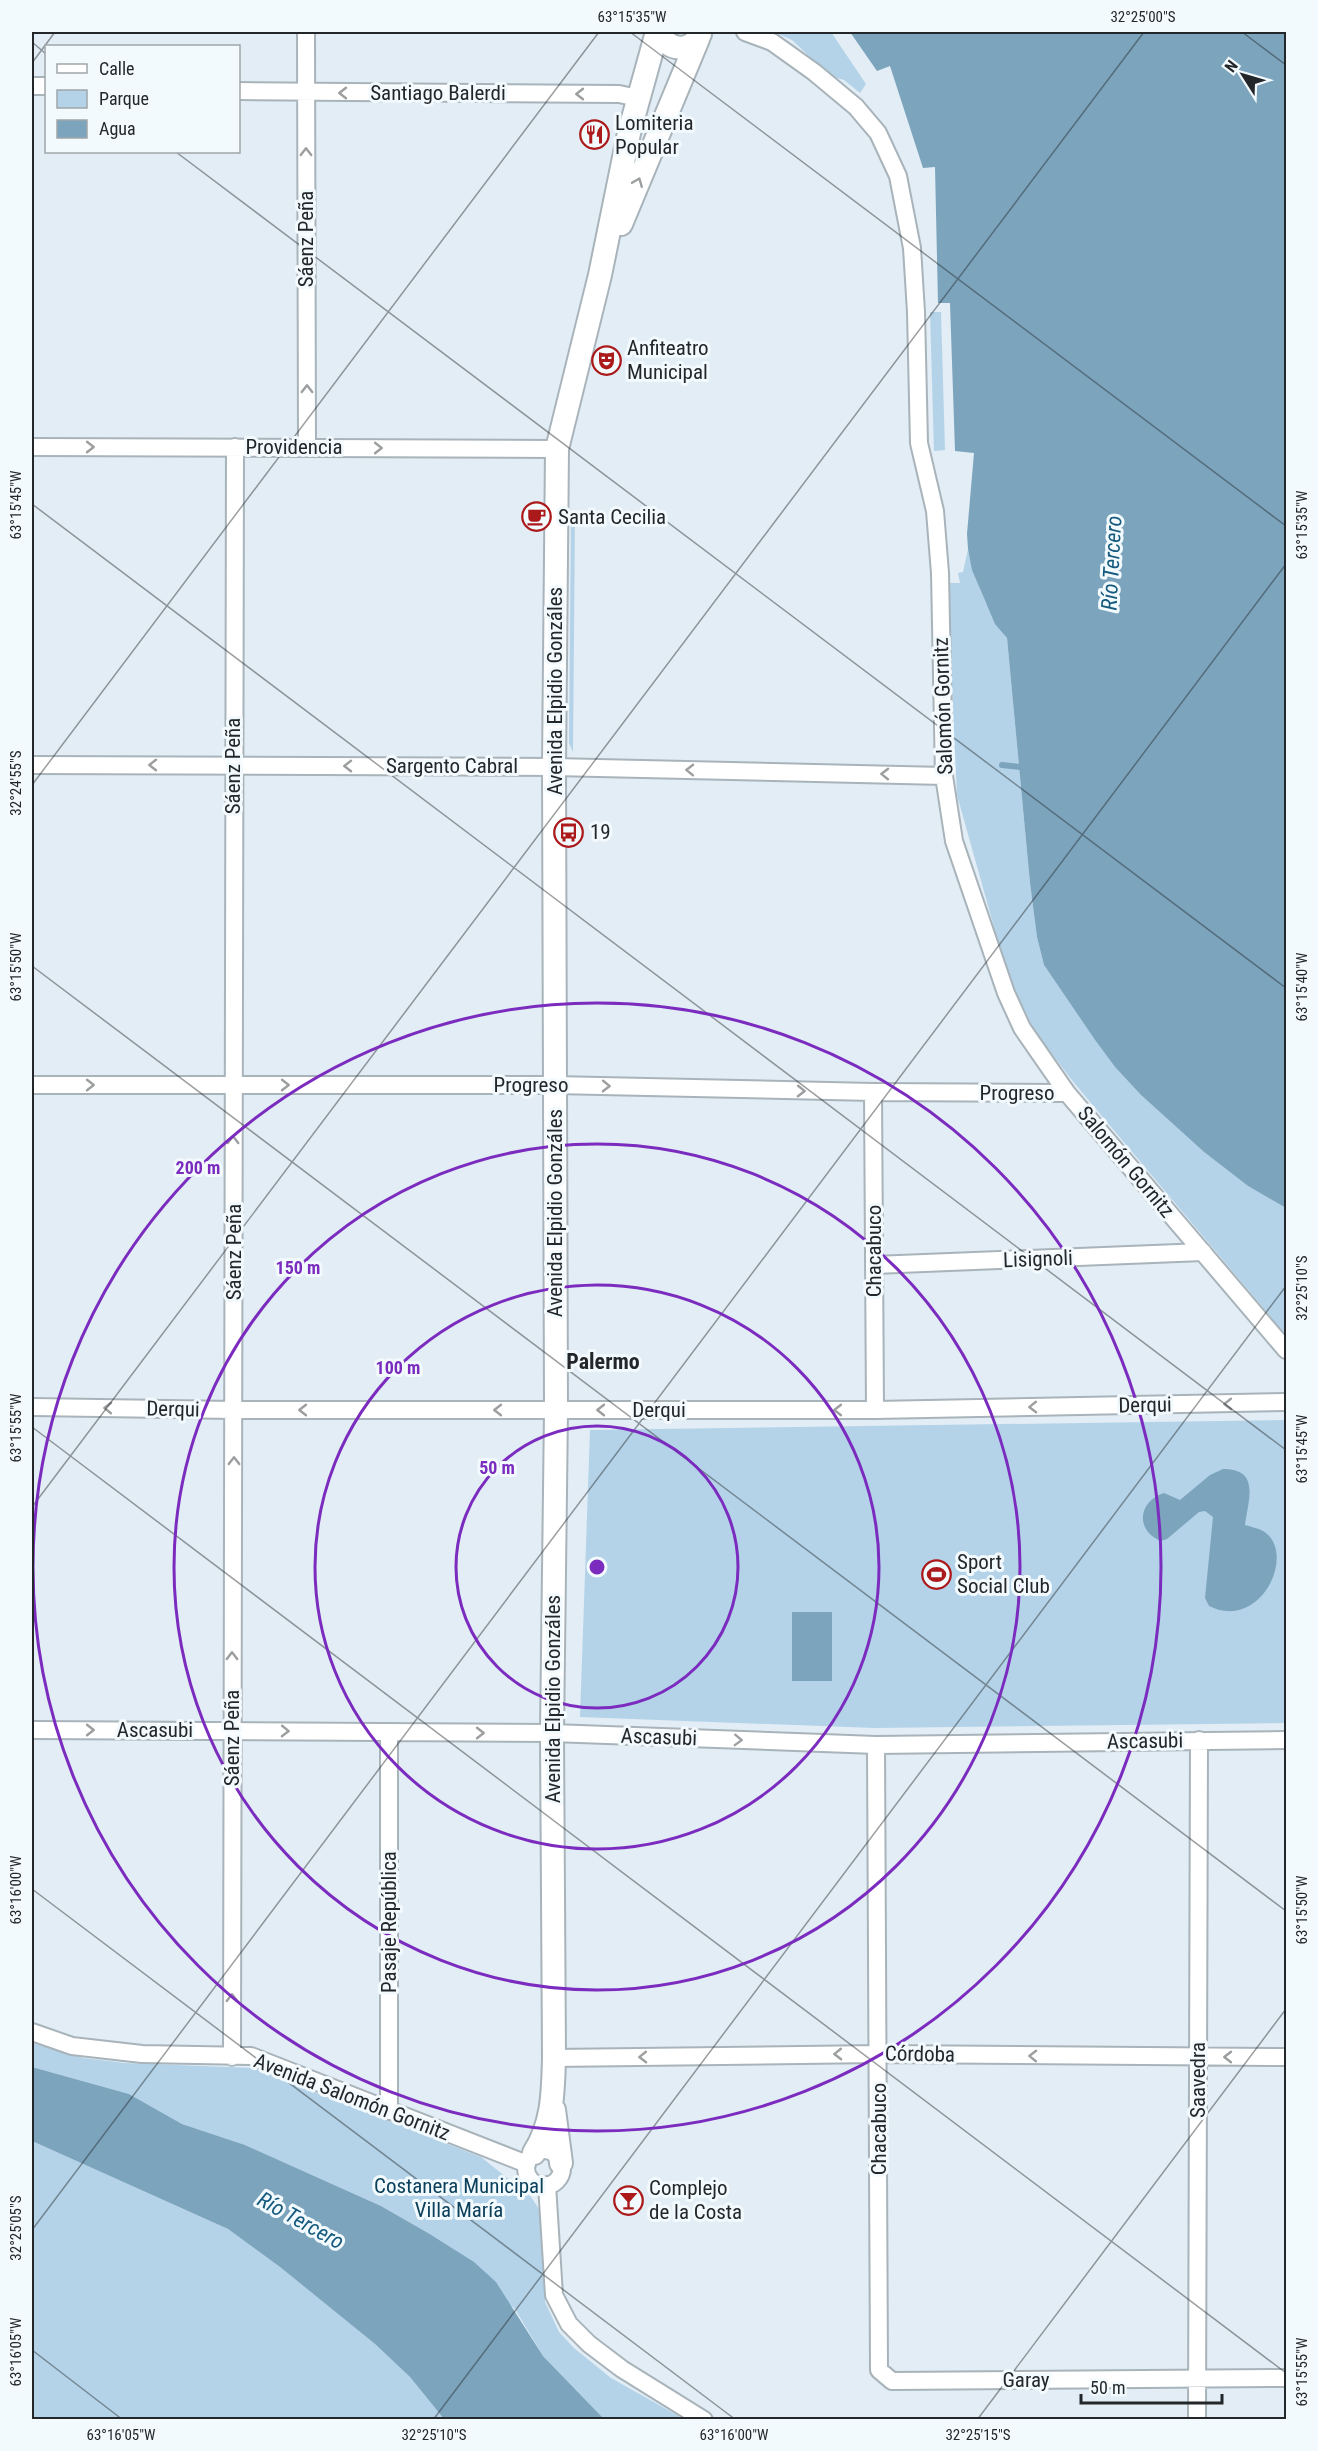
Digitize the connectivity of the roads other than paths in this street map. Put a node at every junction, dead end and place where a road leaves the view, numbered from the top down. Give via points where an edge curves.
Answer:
1 (306, 32) edge
2 (658, 32) edge
3 (745, 32) edge
4 (700, 35) edge
5 (240, 91) edge
6 (306, 93) junction
7 (638, 98) junction
8 (600, 275) junction
9 (32, 447) edge
10 (235, 447) junction
11 (307, 447) junction
12 (557, 449) junction
13 (32, 765) edge
14 (233, 765) junction
15 (555, 767) junction
16 (944, 776) junction
17 (233, 1084) junction
18 (32, 1085) edge
19 (554, 1085) junction
20 (873, 1092) junction
21 (1067, 1093) junction
22 (1203, 1252) junction
23 (874, 1265) junction
24 (1287, 1350) edge
25 (1287, 1402) edge
26 (32, 1407) edge
27 (234, 1410) junction
28 (556, 1410) junction
29 (875, 1410) junction
30 (32, 1730) edge
31 (232, 1731) junction
32 (389, 1733) junction
33 (552, 1733) junction
34 (1199, 1740) junction
35 (1287, 1740) edge
36 (876, 1745) junction
37 (32, 2032) edge
38 (879, 2054) junction
39 (232, 2056) junction
40 (1198, 2057) junction
41 (1287, 2057) edge
42 (554, 2058) junction
43 (553, 2103) junction
44 (388, 2111) junction
45 (530, 2158) junction
46 (561, 2163) junction
47 (547, 2185) junction
48 (879, 2370) joint
49 (1287, 2378) edge
50 (1197, 2379) junction
51 (704, 2420) edge
52 (1197, 2420) edge

1 - 6 street, Sáenz Peña
2 - 4 main road via 666,44 680,48
2 - 7 main road, Avenida Elpidio Gonzáles
3 - 16 street, Salomón Gornitz via 772,42 856,107 878,134 898,176 912,248 919,443 935,511 940,573
8 -> 4 main road, Avenida Elpidio Gonzáles
5 - 6 street, Santiago Balerdi
7 -> 6 street, Santiago Balerdi via 619,94
11 -> 6 street, Sáenz Peña
7 - 8 main road, Avenida Elpidio Gonzáles
8 - 12 main road, Avenida Elpidio Gonzáles
9 -> 10 street, Providencia
10 - 11 street, Providencia
10 - 14 street, Sáenz Peña
11 -> 12 street, Providencia
12 - 15 main road, Avenida Elpidio Gonzáles
14 -> 13 street, Sargento Cabral
15 -> 14 street, Sargento Cabral
14 - 17 street, Sáenz Peña
16 -> 15 street, Sargento Cabral
15 - 19 main road, Avenida Elpidio Gonzáles
16 - 21 street, Salomón Gornitz via 954,841 1006,993 1022,1028
18 -> 17 street, Progreso
17 -> 19 street, Progreso
27 -> 17 street, Sáenz Peña
19 -> 20 street, Progreso
19 - 28 main road, Avenida Elpidio Gonzáles
20 - 21 street, Progreso
20 - 23 street, Chacabuco
21 - 22 street, Salomón Gornitz
22 - 23 street, Lisignoli
22 - 24 street, Salomón Gornitz
23 - 29 street, Chacabuco
25 -> 29 street, Derqui
27 -> 26 street, Derqui
28 -> 27 street, Derqui
31 -> 27 street, Sáenz Peña
29 -> 28 street, Derqui
28 - 33 main road, Avenida Elpidio Gonzáles
30 -> 31 street, Ascasubi
31 -> 32 street, Ascasubi
39 -> 31 street, Sáenz Peña
32 -> 33 street, Ascasubi
32 - 44 street, Pasaje República
33 -> 36 street, Ascasubi
33 - 42 main road, Avenida Elpidio Gonzáles
34 - 35 street, Ascasubi
34 - 36 street, Ascasubi
34 - 40 street, Saavedra
36 - 38 street, Chacabuco
37 - 39 street, Avenida Salomón Gornitz via 72,2046 142,2054
40 -> 38 street, Córdoba
38 -> 42 street, Córdoba
38 - 48 street, Chacabuco
39 - 44 street, Avenida Salomón Gornitz via 266,2061
41 -> 40 street, Córdoba
40 - 50 street, Saavedra
42 - 43 main road, Avenida Elpidio Gonzáles
43 - 45 main road, Avenida Elpidio Gonzáles via 546,2129
43 - 46 main road
44 - 45 street, Avenida Salomón Gornitz
45 - 46 street via 544,2150 555,2154
45 - 47 street via 528,2175 540,2185
46 - 47 street via 557,2180
47 - 51 street via 554,2295 569,2324 622,2369
48 - 50 street, Garay via 892,2381
49 - 50 street, Garay
50 - 52 street, Saavedra

